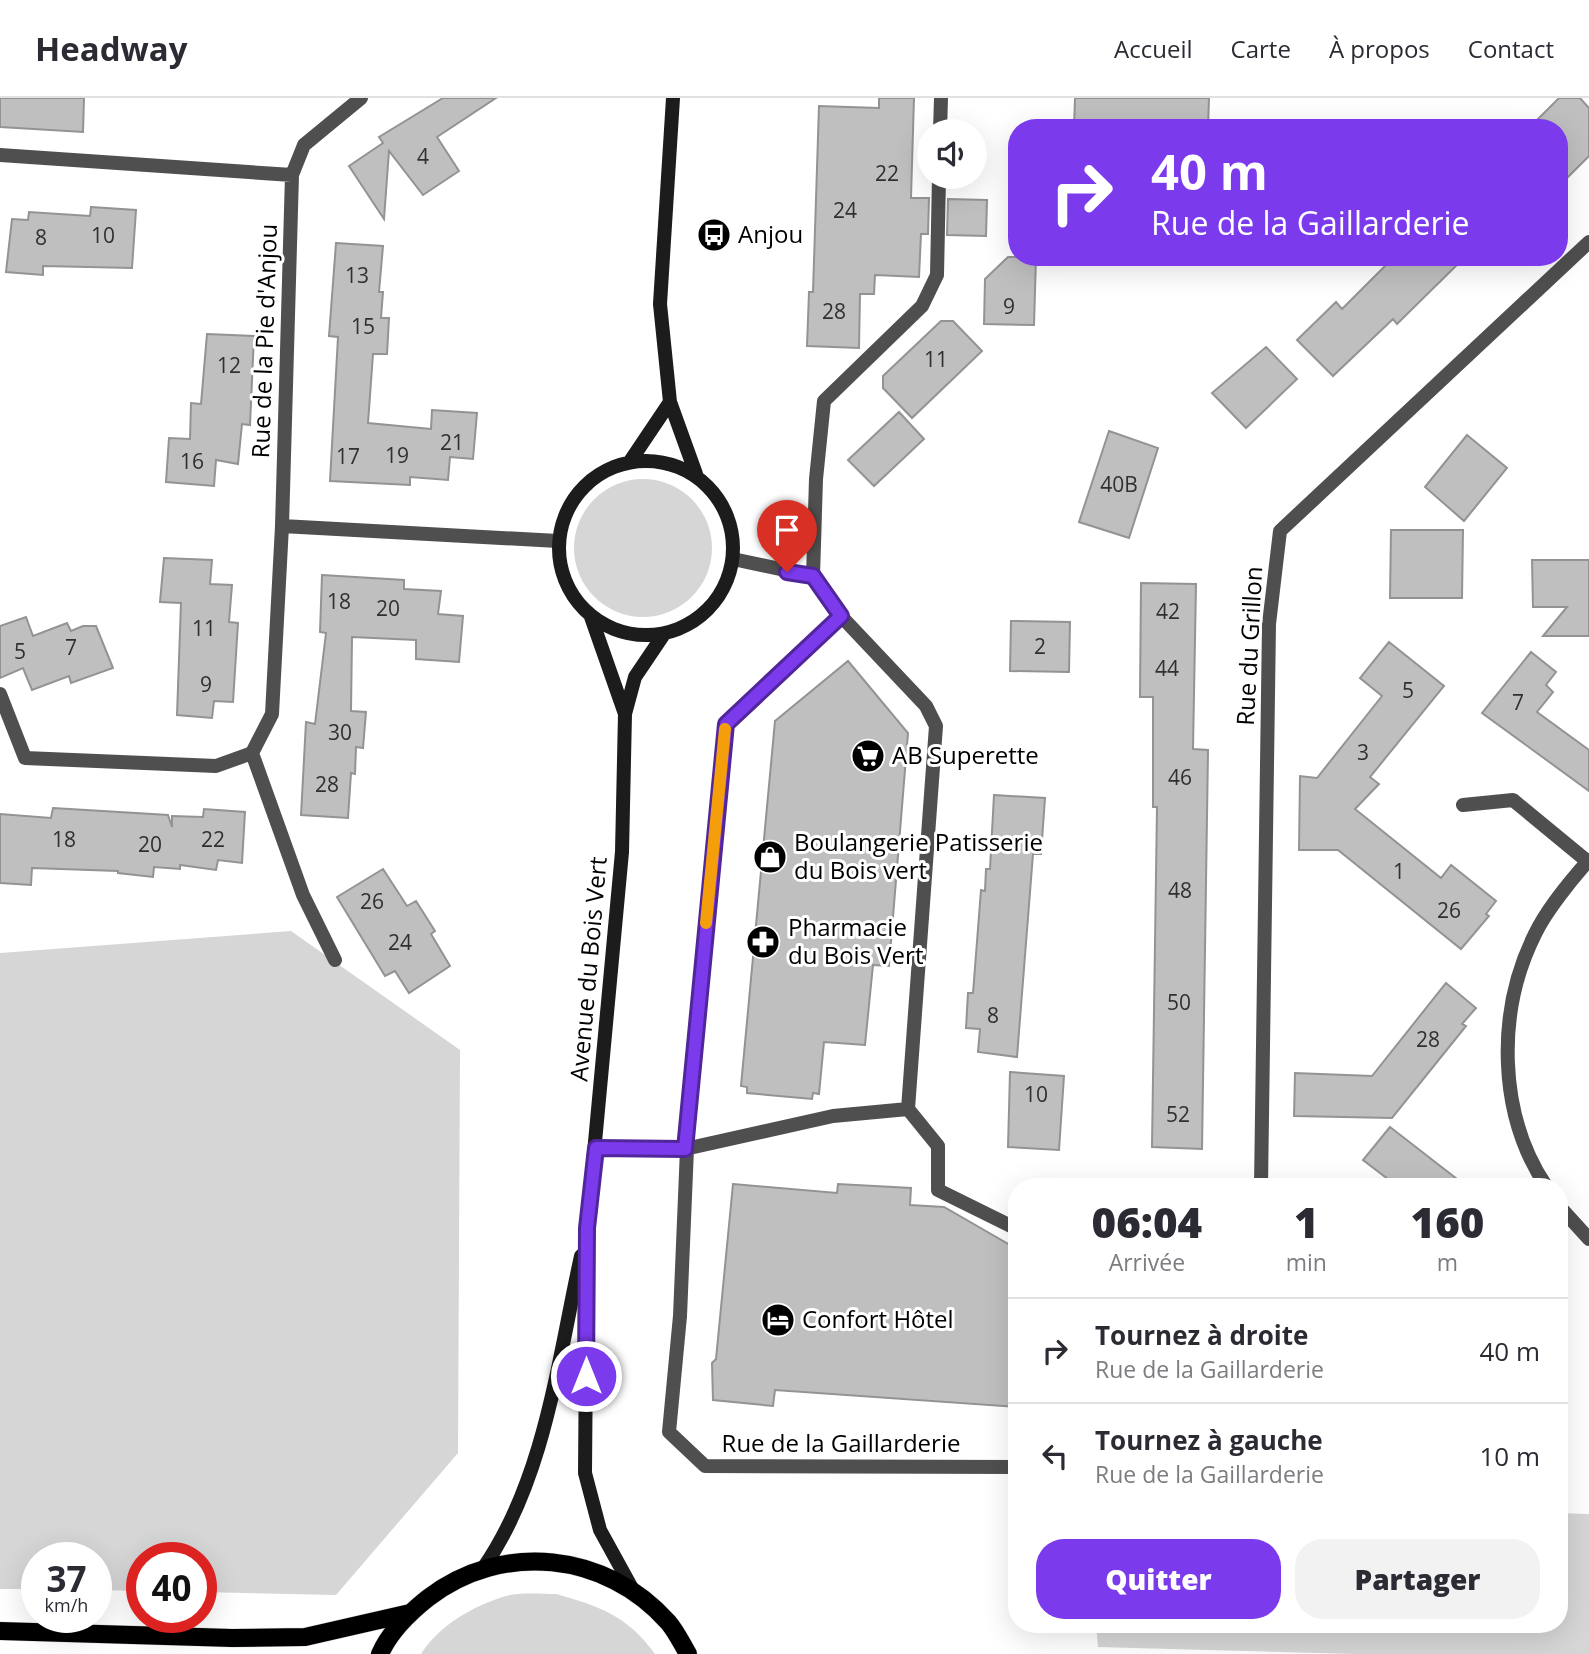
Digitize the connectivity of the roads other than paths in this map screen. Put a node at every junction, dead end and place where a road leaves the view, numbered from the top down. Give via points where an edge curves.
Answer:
1 (361, 98) edge
2 (673, 98) edge
3 (941, 98) edge
4 (940, 119) edge
5 (0, 155) edge
6 (292, 175) junction
7 (939, 189) edge
8 (1589, 242) edge
9 (1568, 262) edge
10 (1563, 266) edge
11 (670, 402) junction
12 (631, 460) junction
13 (696, 474) junction
14 (282, 526) junction
15 (558, 541) junction
16 (733, 559) junction
17 (813, 576) junction
18 (841, 616) junction
19 (591, 617) junction
20 (664, 634) junction
21 (0, 694) edge
22 (625, 714) junction
23 (252, 753) junction
24 (1463, 805) dead end
25 (1588, 861) edge
26 (335, 960) dead end
27 (908, 1109) junction
28 (596, 1148) junction
29 (685, 1149) junction
30 (1261, 1178) edge
31 (1540, 1178) edge
32 (1568, 1216) edge
33 (1008, 1225) edge
34 (587, 1228) junction
35 (1589, 1239) edge
36 (1008, 1467) edge
37 (484, 1567) junction
38 (633, 1590) junction
39 (410, 1613) junction
40 (0, 1631) edge
41 (380, 1654) edge
42 (688, 1654) edge

1 - 6 street via 304,145
2 - 11 street via 660,304
3 - 4 street
5 - 6 street
6 - 14 street, Rue de la Pie d'Anjou
7 - 17 street via 937,275 922,306 824,401
8 - 9 street, Rue du Grillon
10 - 30 street, Rue du Grillon via 1280,531 1269,624
11 - 12 street
11 - 13 street
12 - 13 street via 664,461
12 - 15 street via 588,481 567,508
13 - 16 street via 723,504 732,530
14 - 15 street
14 - 23 street, Rue de la Pie d'Anjou via 272,714
15 - 19 street via 561,570 572,596
16 - 17 street
16 - 20 street via 726,585 710,607 689,624
17 - 18 street
18 - 27 street via 926,706 936,726
18 - 29 street, Rue de la Gaillarderie via 726,724
19 - 20 street via 638,635
19 - 22 street, Avenue du Bois Vert
20 - 22 street, Avenue du Bois Vert via 635,677
21 - 23 street via 25,758 216,766
22 - 28 street, Avenue du Bois Vert via 622,852
23 - 26 street via 303,895
24 - 25 street via 1513,800
25 - 31 street via 1535,933 1512,998 1507,1070 1517,1123
27 - 29 street via 833,1116
27 - 33 street via 938,1146 938,1190
28 - 29 street
28 - 34 street, Avenue du Bois Vert
29 - 36 street, Rue de la Gaillarderie via 680,1316 669,1432 705,1466
32 - 35 street
34 - 37 street, Avenue du Bois Vert via 531,1469 508,1530
34 - 38 street, Avenue du Bois Vert via 585,1473 600,1530
37 - 38 main road via 547,1560 592,1569
37 - 39 main road via 448,1583
38 - 42 main road via 669,1623
39 - 40 main road via 305,1637
39 - 41 main road

